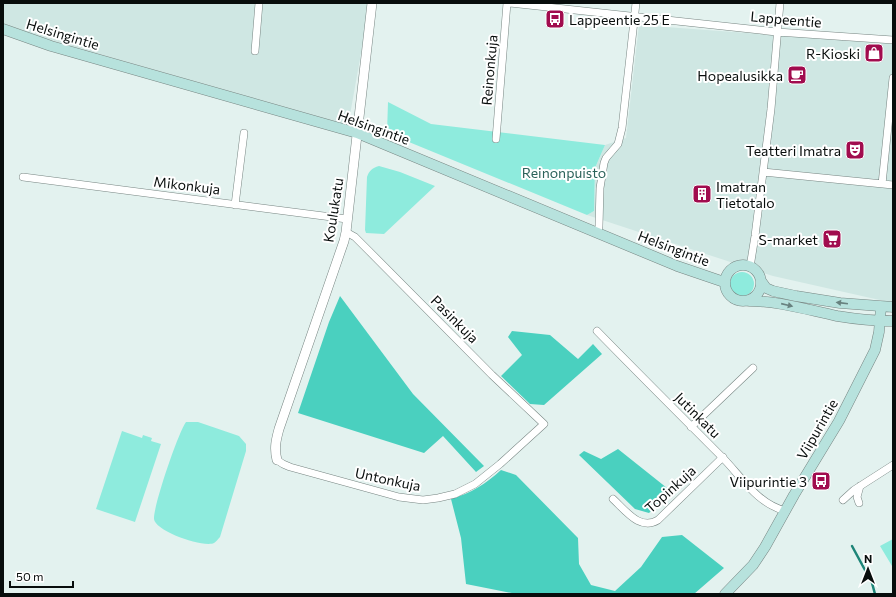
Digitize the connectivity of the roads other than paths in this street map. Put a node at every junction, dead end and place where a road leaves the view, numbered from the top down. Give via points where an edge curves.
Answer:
1 (259, 3) edge
2 (372, 3) edge
3 (509, 3) edge
4 (636, 3) edge
5 (780, 3) edge
6 (634, 16) junction
7 (3, 29) edge
8 (777, 32) junction
9 (893, 40) edge
10 (255, 51) dead end
11 (893, 78) edge
12 (244, 133) dead end
13 (358, 134) junction
14 (496, 139) dead end
15 (764, 172) junction
16 (23, 177) dead end
17 (882, 184) junction
18 (893, 185) edge
19 (235, 205) junction
20 (347, 219) junction
21 (346, 232) junction
22 (598, 233) junction
23 (750, 267) junction
24 (761, 281) junction
25 (724, 282) junction
26 (749, 301) junction
27 (881, 307) junction
28 (893, 307) edge
29 (880, 321) junction
30 (893, 321) edge
31 (597, 331) dead end
32 (753, 368) dead end
33 (544, 424) joint
34 (691, 427) junction
35 (723, 457) junction
36 (277, 460) joint
37 (893, 465) edge
38 (860, 486) junction
39 (613, 499) dead end
40 (843, 500) dead end
41 (859, 502) dead end
42 (786, 511) junction
43 (725, 594) edge

1 - 10 street
2 - 13 street, Koulukatu
3 - 6 street, Lappeentie
3 - 14 street, Reinonkuja
4 - 6 street
5 - 8 street
6 - 8 street, Lappeentie
6 - 22 street via 622,128 618,144 606,158 601,176
7 - 13 main road, Helsingintie via 52,46
8 - 9 street, Lappeentie
8 - 15 street
11 - 17 street
12 - 19 street
13 - 20 street, Koulukatu
13 - 22 main road, Helsingintie
15 - 17 street
15 - 23 street
16 - 19 street, Mikonkuja
17 - 18 street
19 - 20 street, Mikonkuja
20 - 21 street, Koulukatu
21 - 33 street, Pasinkuja via 355,237
21 - 36 street, Koulukatu via 279,429 275,443
22 - 25 main road, Helsingintie via 677,266
23 - 24 main road
23 - 25 main road via 741,265 733,268
24 - 26 main road via 757,295
27 -> 24 main road via 840,303 773,291 766,288
25 - 26 main road via 726,292 734,299
26 -> 29 main road via 771,302 839,316
27 - 28 main road
27 - 29 main road, Viipurintie
29 - 30 main road
29 - 42 main road, Viipurintie via 868,366
31 - 34 street, Jutinkatu
32 - 34 street
33 - 36 street, Untonkuja via 475,484 455,494 438,498 423,500 399,497 290,467
34 - 35 street, Jutinkatu
35 - 39 street, Topinkuja via 652,524 638,521
35 - 42 street, Jutinkatu via 754,492 771,506
37 - 38 street
38 - 40 street
38 - 41 street via 857,497
42 - 43 main road, Viipurintie via 753,565

